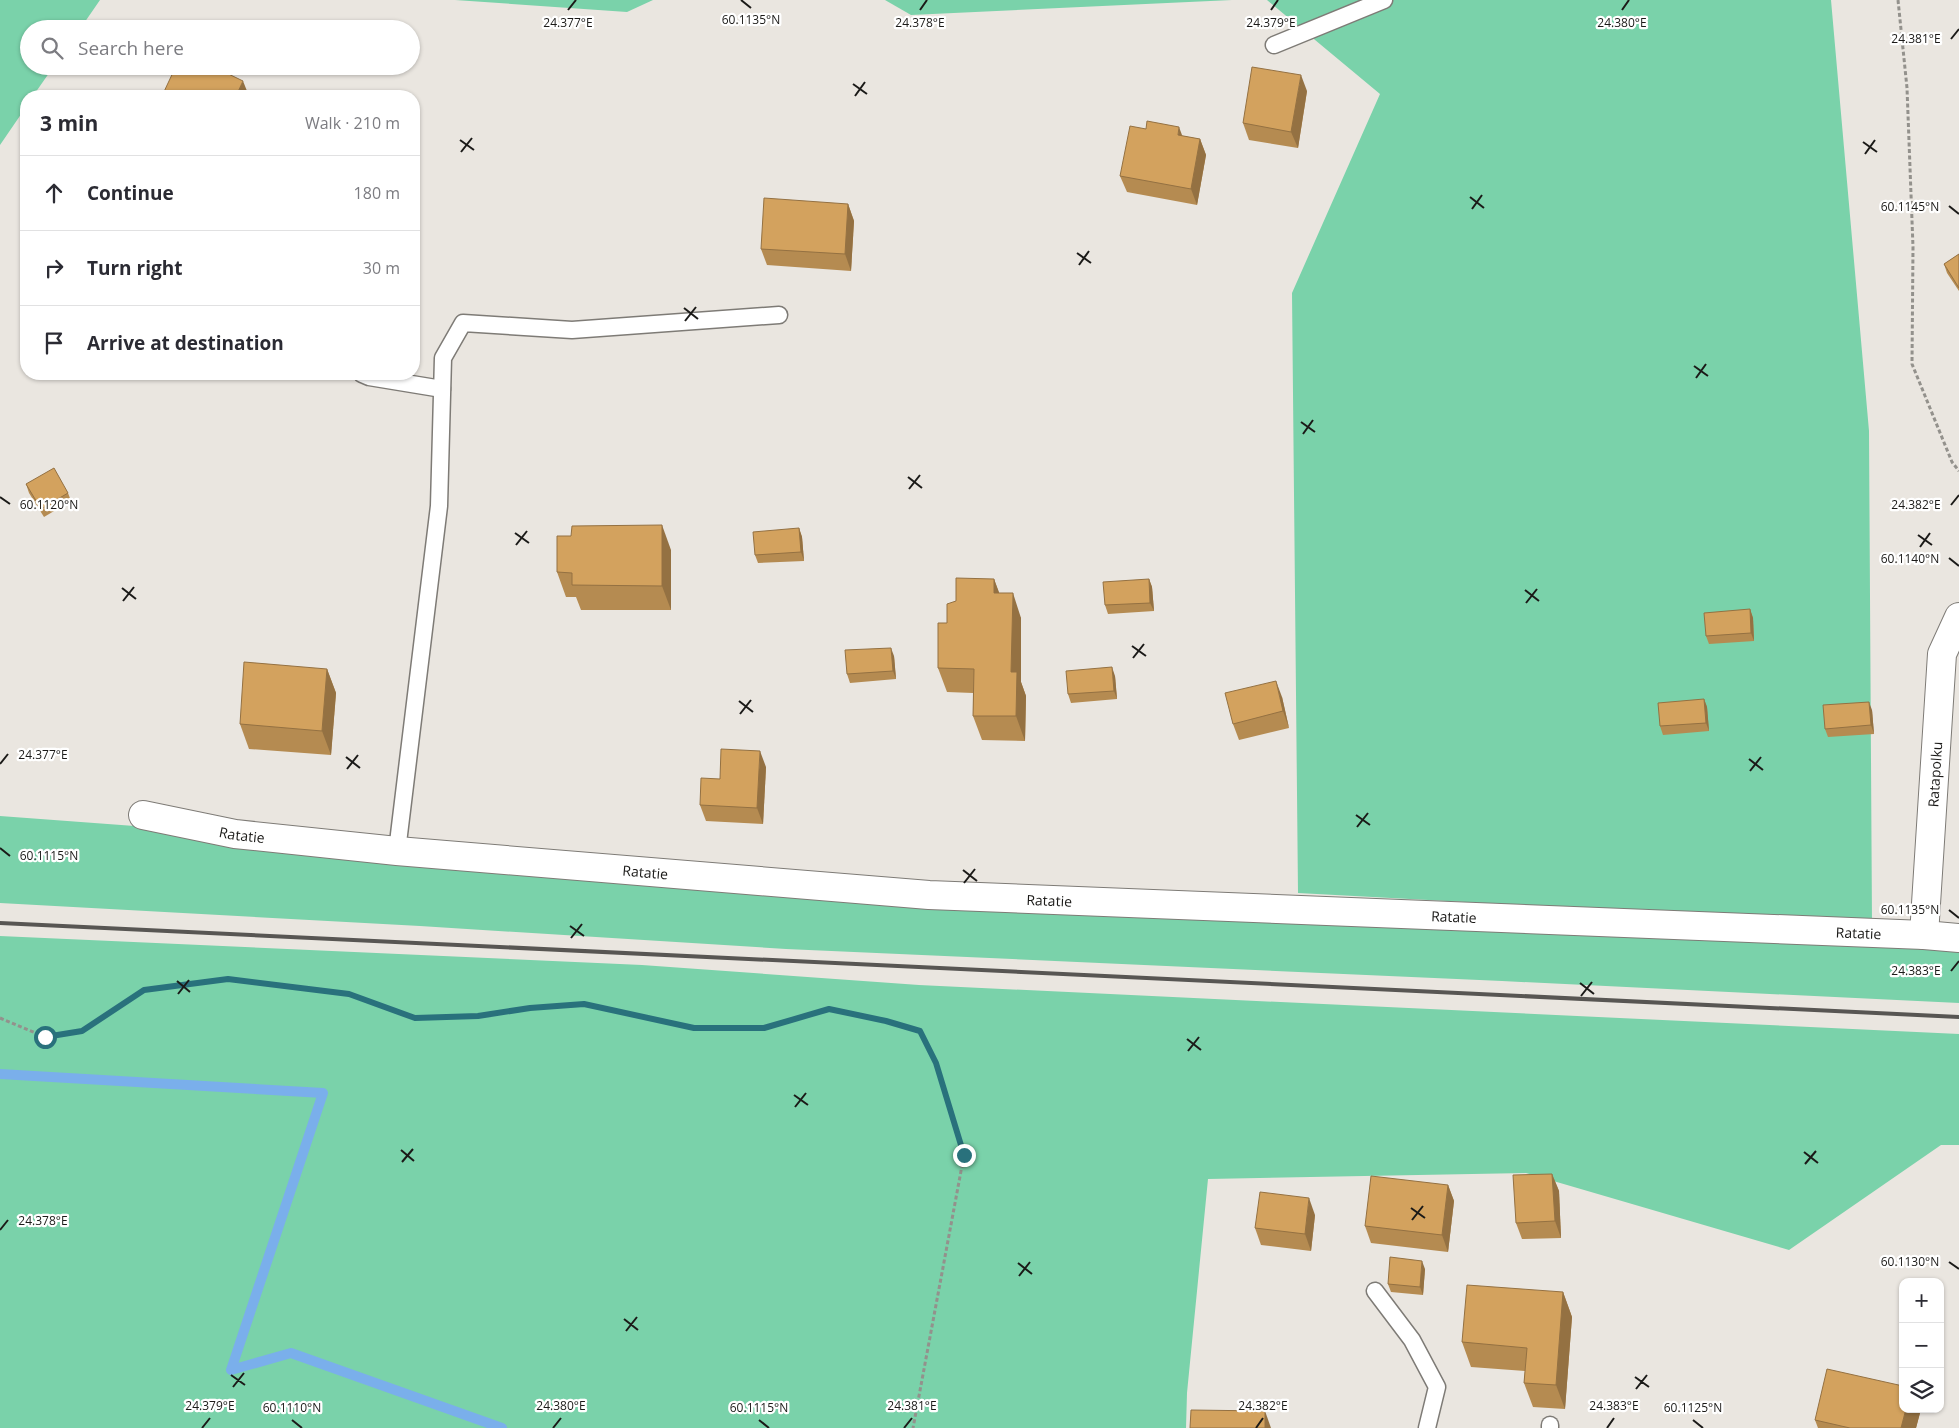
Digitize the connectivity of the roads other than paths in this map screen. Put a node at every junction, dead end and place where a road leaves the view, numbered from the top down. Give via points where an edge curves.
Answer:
1 (1384, 0) edge
2 (1274, 46) dead end
3 (779, 314) dead end
4 (387, 380) edge
5 (442, 389) junction
6 (1959, 617) edge
7 (143, 815) dead end
8 (397, 852) junction
9 (1924, 935) junction
10 (1959, 938) edge
11 (1375, 1291) dead end
12 (1427, 1428) edge

1 - 2 lane
3 - 5 lane via 572,330 463,323 443,358
4 - 5 lane
5 - 8 lane via 439,506
6 - 9 street, Ratapolku via 1942,654
7 - 8 street, Ratatie via 235,834
8 - 9 street, Ratatie via 929,895
9 - 10 street, Ratatie
11 - 12 lane via 1412,1340 1437,1387

